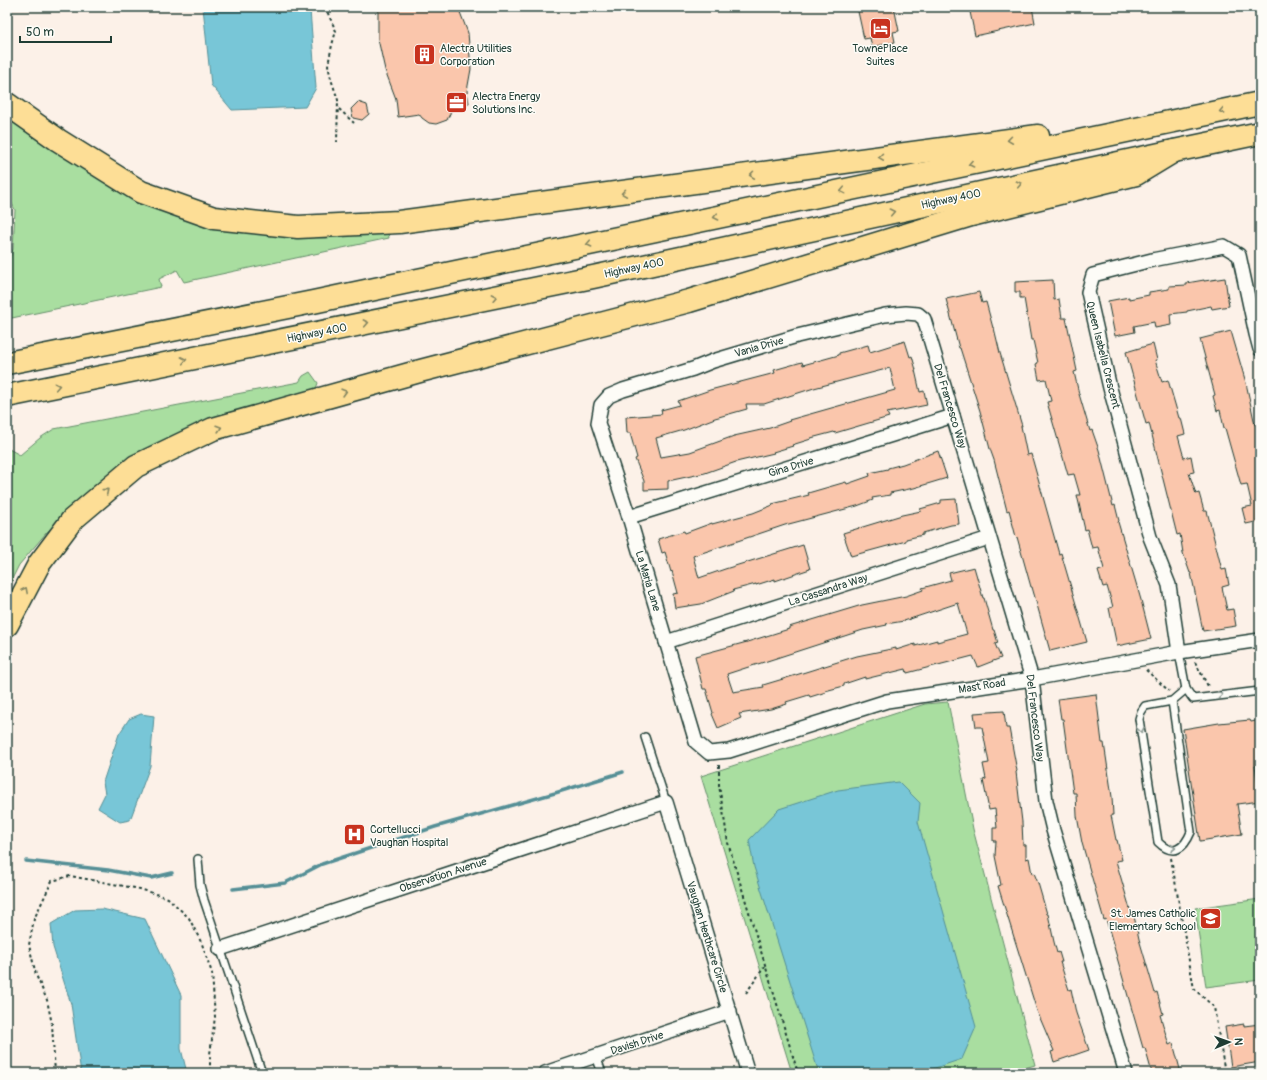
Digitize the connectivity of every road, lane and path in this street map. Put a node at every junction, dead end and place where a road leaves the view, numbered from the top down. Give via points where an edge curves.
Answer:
1 (325, 7) edge
2 (1260, 103) edge
3 (7, 104) edge
4 (338, 108) junction
5 (354, 123) dead end
6 (1118, 132) junction
7 (1260, 133) edge
8 (338, 142) dead end
9 (1174, 151) junction
10 (924, 319) joint
11 (1260, 349) edge
12 (7, 364) edge
13 (11, 397) edge
14 (601, 405) joint
15 (953, 416) junction
16 (629, 517) junction
17 (989, 538) junction
18 (7, 625) edge
19 (1260, 640) edge
20 (666, 642) junction
21 (1184, 651) junction
22 (1134, 660) junction
23 (1032, 679) junction
24 (1186, 689) junction
25 (1260, 691) edge
26 (1213, 696) junction
27 (1174, 699) junction
28 (645, 737) dead end
29 (714, 752) junction
30 (666, 802) junction
31 (1168, 849) junction
32 (198, 859) dead end
33 (220, 949) junction
34 (765, 966) junction
35 (746, 993) dead end
36 (730, 1012) junction
37 (596, 1056) junction
38 (55, 1073) edge
39 (210, 1073) edge
40 (262, 1073) edge
41 (545, 1073) edge
42 (602, 1073) edge
43 (748, 1073) edge
44 (798, 1073) edge
45 (1126, 1073) edge
46 (1226, 1073) edge

1 - 4 path via 336,31 328,65
2 -> 6 highway
6 -> 3 highway via 1079,130 398,222 298,226 214,218 141,192 58,140
4 - 5 path
4 - 8 path
6 -> 12 highway
7 - 9 highway, Highway 400
13 -> 9 highway, Highway 400 via 593,277
18 -> 9 highway via 39,564 72,520 136,466 214,429 689,300 971,215 1136,174
10 - 14 street, Vania Drive via 918,314 885,315 797,336 623,390 609,396
10 - 15 street, Del Francesco Way
11 - 21 street, Queen Isabella Crescent via 1239,255 1224,246 1093,275 1088,292 1110,388 1150,536 1169,586
14 - 16 street, La Maria Lane via 598,423
15 - 16 street, Gina Drive
15 - 17 street, Del Francesco Way
16 - 20 street, La Maria Lane
17 - 20 street, La Cassandra Way
17 - 23 street, Del Francesco Way
19 - 21 street, Mast Road
20 - 29 street, La Maria Lane via 696,742
21 - 22 street, Mast Road
21 - 24 lane
21 - 26 path
22 - 23 street, Mast Road
22 - 27 path
23 - 29 street, Mast Road via 887,701 729,751
23 - 45 street, Del Francesco Way via 1046,801
24 - 26 lane via 1193,699
24 - 27 lane
26 -> 25 lane
31 -> 27 lane via 1181,848 1190,832
27 -> 31 lane via 1146,706 1139,719 1158,842
28 - 30 lane
29 - 34 path via 728,843
30 - 33 street, Observation Avenue
30 - 36 street, Vaughan Heathcare Circle
31 - 46 path via 1194,989 1214,1007
32 - 33 lane via 200,885
33 - 40 lane
34 - 35 path
34 - 44 path
36 - 37 street, Davish Drive
36 - 43 street, Vaughan Heathcare Circle
37 - 41 street, Davish Drive
37 - 42 lane
38 - 39 path via 52,1024 29,945 34,919 52,881 70,876 140,888 168,898 189,918 212,973 215,1017

